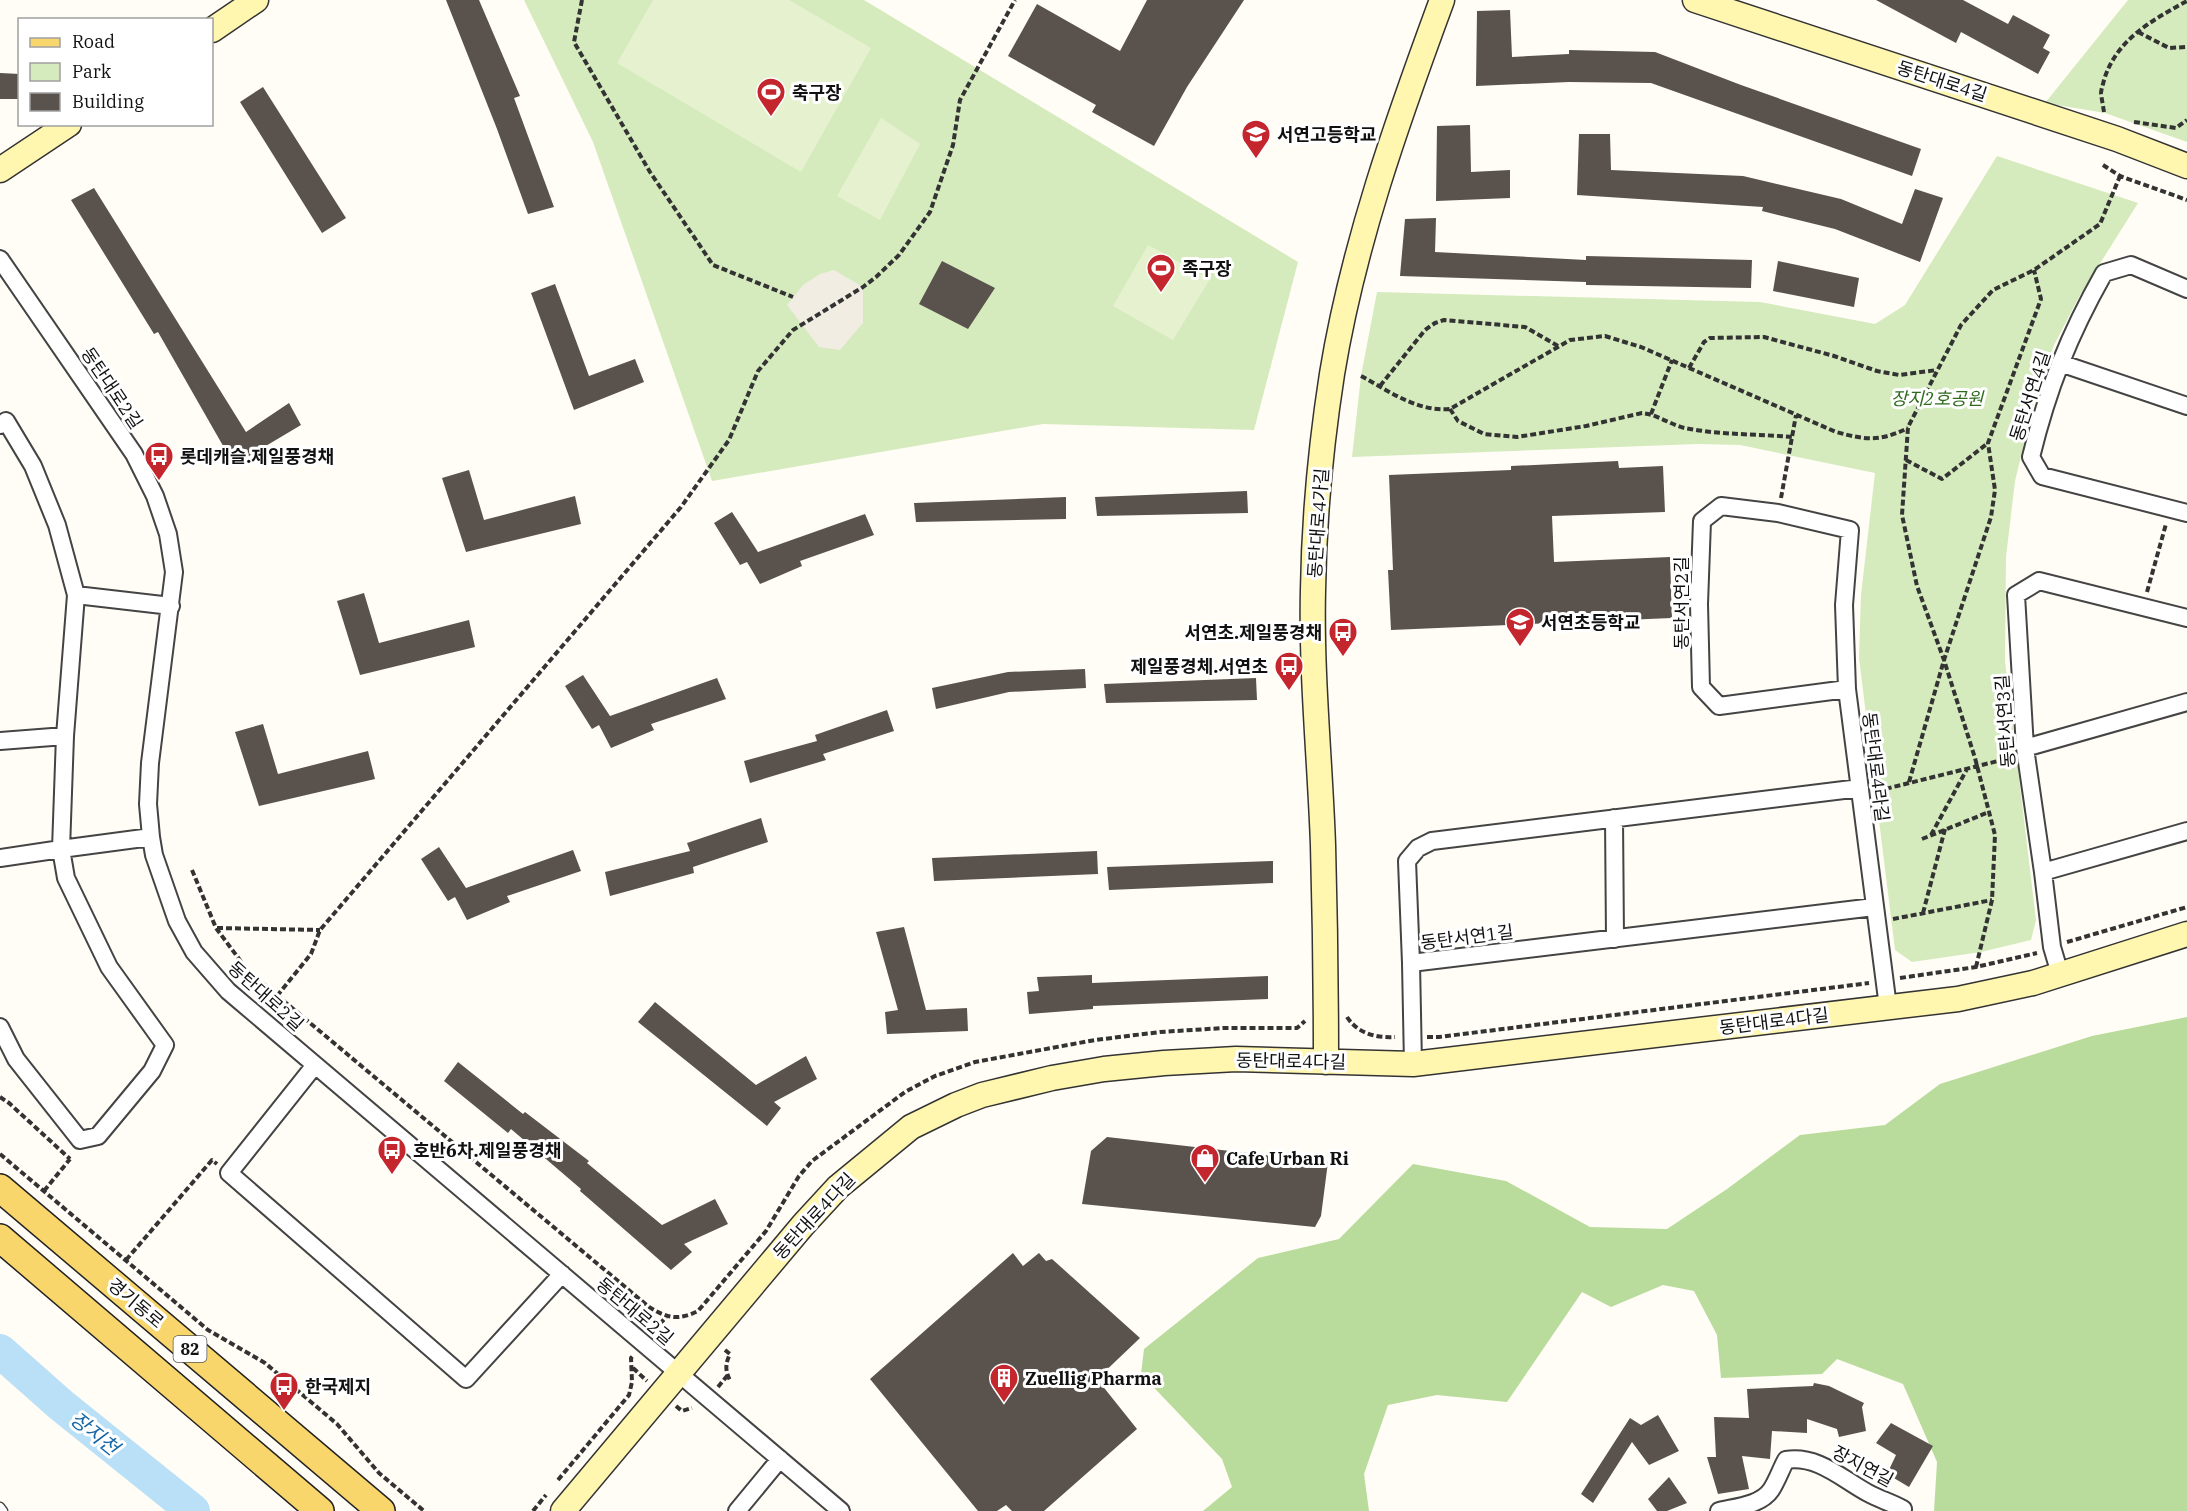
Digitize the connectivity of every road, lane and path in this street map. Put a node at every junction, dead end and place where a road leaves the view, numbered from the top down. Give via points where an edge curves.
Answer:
1 (256, 0) edge
2 (582, 0) edge
3 (1015, 0) edge
4 (1442, 0) edge
5 (1695, 0) edge
6 (2187, 2) edge
7 (213, 29) edge
8 (2138, 32) junction
9 (2187, 47) edge
10 (2105, 113) dead end
11 (2125, 120) dead end
12 (2187, 120) edge
13 (66, 126) edge
14 (2103, 165) dead end
15 (2187, 166) edge
16 (0, 170) edge
17 (2120, 176) junction
18 (2187, 200) edge
19 (0, 259) edge
20 (2034, 270) junction
21 (2187, 289) edge
22 (793, 297) dead end
23 (1558, 346) junction
24 (1672, 360) junction
25 (2060, 363) junction
26 (1689, 368) junction
27 (1938, 370) junction
28 (1361, 376) dead end
29 (1380, 386) junction
30 (2187, 406) edge
31 (1450, 409) junction
32 (1651, 414) junction
33 (1797, 415) junction
34 (2, 419) edge
35 (1908, 427) junction
36 (1792, 437) junction
37 (1988, 443) junction
38 (1906, 460) junction
39 (2170, 508) junction
40 (1779, 513) junction
41 (2187, 513) edge
42 (1851, 530) joint
43 (76, 595) junction
44 (171, 606) junction
45 (2143, 607) junction
46 (2187, 618) edge
47 (1944, 660) junction
48 (1847, 689) junction
49 (2187, 702) edge
50 (65, 736) junction
51 (0, 741) edge
52 (2025, 748) junction
53 (1977, 766) junction
54 (1967, 768) junction
55 (1909, 783) junction
56 (1860, 788) junction
57 (1989, 812) junction
58 (1614, 818) junction
59 (1945, 829) junction
60 (2187, 831) edge
61 (1931, 835) junction
62 (151, 837) junction
63 (1922, 839) dead end
64 (61, 849) junction
65 (0, 858) edge
66 (192, 870) dead end
67 (2043, 872) junction
68 (1992, 900) junction
69 (2187, 907) edge
70 (1923, 913) junction
71 (1875, 914) junction
72 (216, 928) junction
73 (320, 930) junction
74 (2187, 934) edge
75 (1615, 939) junction
76 (2068, 941) dead end
77 (2034, 954) dead end
78 (1411, 963) junction
79 (1976, 967) junction
80 (2060, 974) junction
81 (1908, 976) dead end
82 (1865, 983) dead end
83 (277, 996) junction
84 (1888, 1007) junction
85 (1308, 1015) dead end
86 (1346, 1016) dead end
87 (0, 1027) edge
88 (1389, 1037) dead end
89 (1439, 1037) dead end
90 (1326, 1062) junction
91 (1413, 1064) junction
92 (315, 1065) junction
93 (0, 1097) edge
94 (0, 1154) edge
95 (229, 1173) junction
96 (0, 1188) edge
97 (44, 1191) junction
98 (0, 1238) edge
99 (126, 1260) junction
100 (562, 1274) junction
101 (730, 1354) dead end
102 (632, 1368) dead end
103 (679, 1373) junction
104 (731, 1382) dead end
105 (780, 1459) junction
106 (555, 1484) dead end
107 (555, 1502) edge
108 (0, 1507) edge
109 (1903, 1509) dead end
110 (3, 1511) edge
111 (320, 1511) edge
112 (381, 1511) edge
113 (424, 1511) edge
114 (533, 1511) edge
115 (737, 1511) edge
116 (841, 1511) edge
117 (1719, 1511) edge

1 - 7 street
2 - 22 path via 574,42 650,172 713,265
3 - 73 path via 960,100 953,146 930,212 899,255 863,287 793,330 758,371 729,440 681,507
4 - 90 street, 동탄대로4가길 via 1370,207 1332,375 1319,488 1313,600 1323,846
5 - 15 street, 동탄대로4길 via 2117,139
6 - 8 path
8 - 9 path via 2169,48
8 - 10 path via 2125,43 2108,69 2101,92
11 - 12 path via 2176,128
13 - 16 street
14 - 17 path
17 - 18 path
17 - 20 path via 2100,224
19 - 44 street, 동탄대로2길 via 134,454 155,496 168,534 174,572
20 - 27 path via 1993,290 1961,325
20 - 37 path via 2041,299
21 - 25 street, 동탄서연4길 via 2131,264 2104,273 2079,316
23 - 24 path via 1570,340 1605,336
23 - 29 path via 1525,327 1444,320 1425,330
23 - 31 path
24 - 26 path
24 - 32 path
25 - 30 street
25 - 39 street, 동탄서연4길 via 2031,457 2042,476
26 - 27 path via 1710,338 1764,337 1877,371 1899,375
26 - 33 path
27 - 35 path
28 - 29 path
29 - 31 path via 1418,406
31 - 32 path via 1458,422 1484,434 1517,437
32 - 36 path via 1692,430
33 - 35 path via 1861,439 1888,437
33 - 36 path
34 - 43 street via 33,466 57,525
35 - 38 path
36 - 40 path
37 - 38 path via 1942,479
37 - 47 path via 1995,490 1991,517
38 - 47 path via 1902,515 1917,586
39 - 41 street, 동탄서연4길
39 - 45 path
40 - 42 street, 동탄서연2길
40 - 48 street, 동탄서연2길 via 1721,506 1702,521 1701,687 1719,706
42 - 48 street, 동탄대로4라길 via 1844,605
43 - 44 street
43 - 50 street
44 - 62 street, 동탄대로2길 via 150,763
45 - 46 street, 동탄서연3길
45 - 52 street, 동탄서연3길 via 2039,581 2016,595
47 - 53 path
47 - 55 path
48 - 56 street, 동탄대로4라길
49 - 52 street
50 - 51 street
50 - 64 street
52 - 53 path via 2016,756
52 - 67 street, 동탄서연3길
53 - 54 path
53 - 57 path
54 - 55 path
54 - 61 path
55 - 56 path via 1875,791
56 - 58 street, 동탄서연1길
56 - 71 street, 동탄대로4라길
57 - 59 path
57 - 68 path via 1995,836
58 - 75 street
58 - 78 street, 동탄서연1길 via 1432,841 1418,848 1407,861
59 - 61 path
59 - 70 path
60 - 67 street
61 - 63 path
62 - 64 street
62 - 92 street, 동탄대로2길 via 177,921 194,952 228,991
64 - 65 street
64 - 87 street via 66,878 109,967 165,1046 152,1071 98,1136 80,1140 16,1059
66 - 72 path
67 - 80 street, 동탄서연3길 via 2052,947
68 - 70 path
68 - 79 path
69 - 76 path
70 - 71 path
71 - 75 street, 동탄서연1길
71 - 84 street, 동탄대로4라길
72 - 73 path
72 - 83 path via 248,971
73 - 83 path via 311,954
74 - 80 street, 동탄대로4다길
75 - 78 street, 동탄서연1길
77 - 79 path
78 - 91 street
79 - 81 path
80 - 84 street, 동탄대로4다길 via 1958,999
82 - 89 path
83 - 85 path via 649,1307 676,1318 698,1311 766,1231 812,1161 905,1092 935,1076 975,1062 1095,1040 1192,1030 1297,1028
84 - 91 street, 동탄대로4다길
86 - 88 path via 1361,1031
90 - 91 street, 동탄대로4다길
90 - 103 street, 동탄대로4다길 via 1236,1059 1104,1069 982,1095 956,1105 911,1127 838,1186
92 - 95 street
92 - 100 street, 동탄대로2길
93 - 97 path via 70,1159
94 - 97 path
95 - 99 path via 212,1160
95 - 100 street via 466,1379
96 - 112 main road, 경기동로 / 82
97 - 99 path
98 - 111 main road, 82
99 - 113 path via 208,1330 265,1363 337,1424 379,1473
100 - 103 street, 동탄대로2길
101 - 104 path via 726,1367
102 - 106 path via 628,1395
103 - 105 street, 동탄대로2길
103 - 107 street, 동탄대로4다길
105 - 115 street
105 - 116 street, 동탄대로2길
107 - 114 path
108 - 110 lane
109 - 117 street, 장지연길 via 1820,1464 1794,1459 1786,1460 1772,1490 1765,1496

